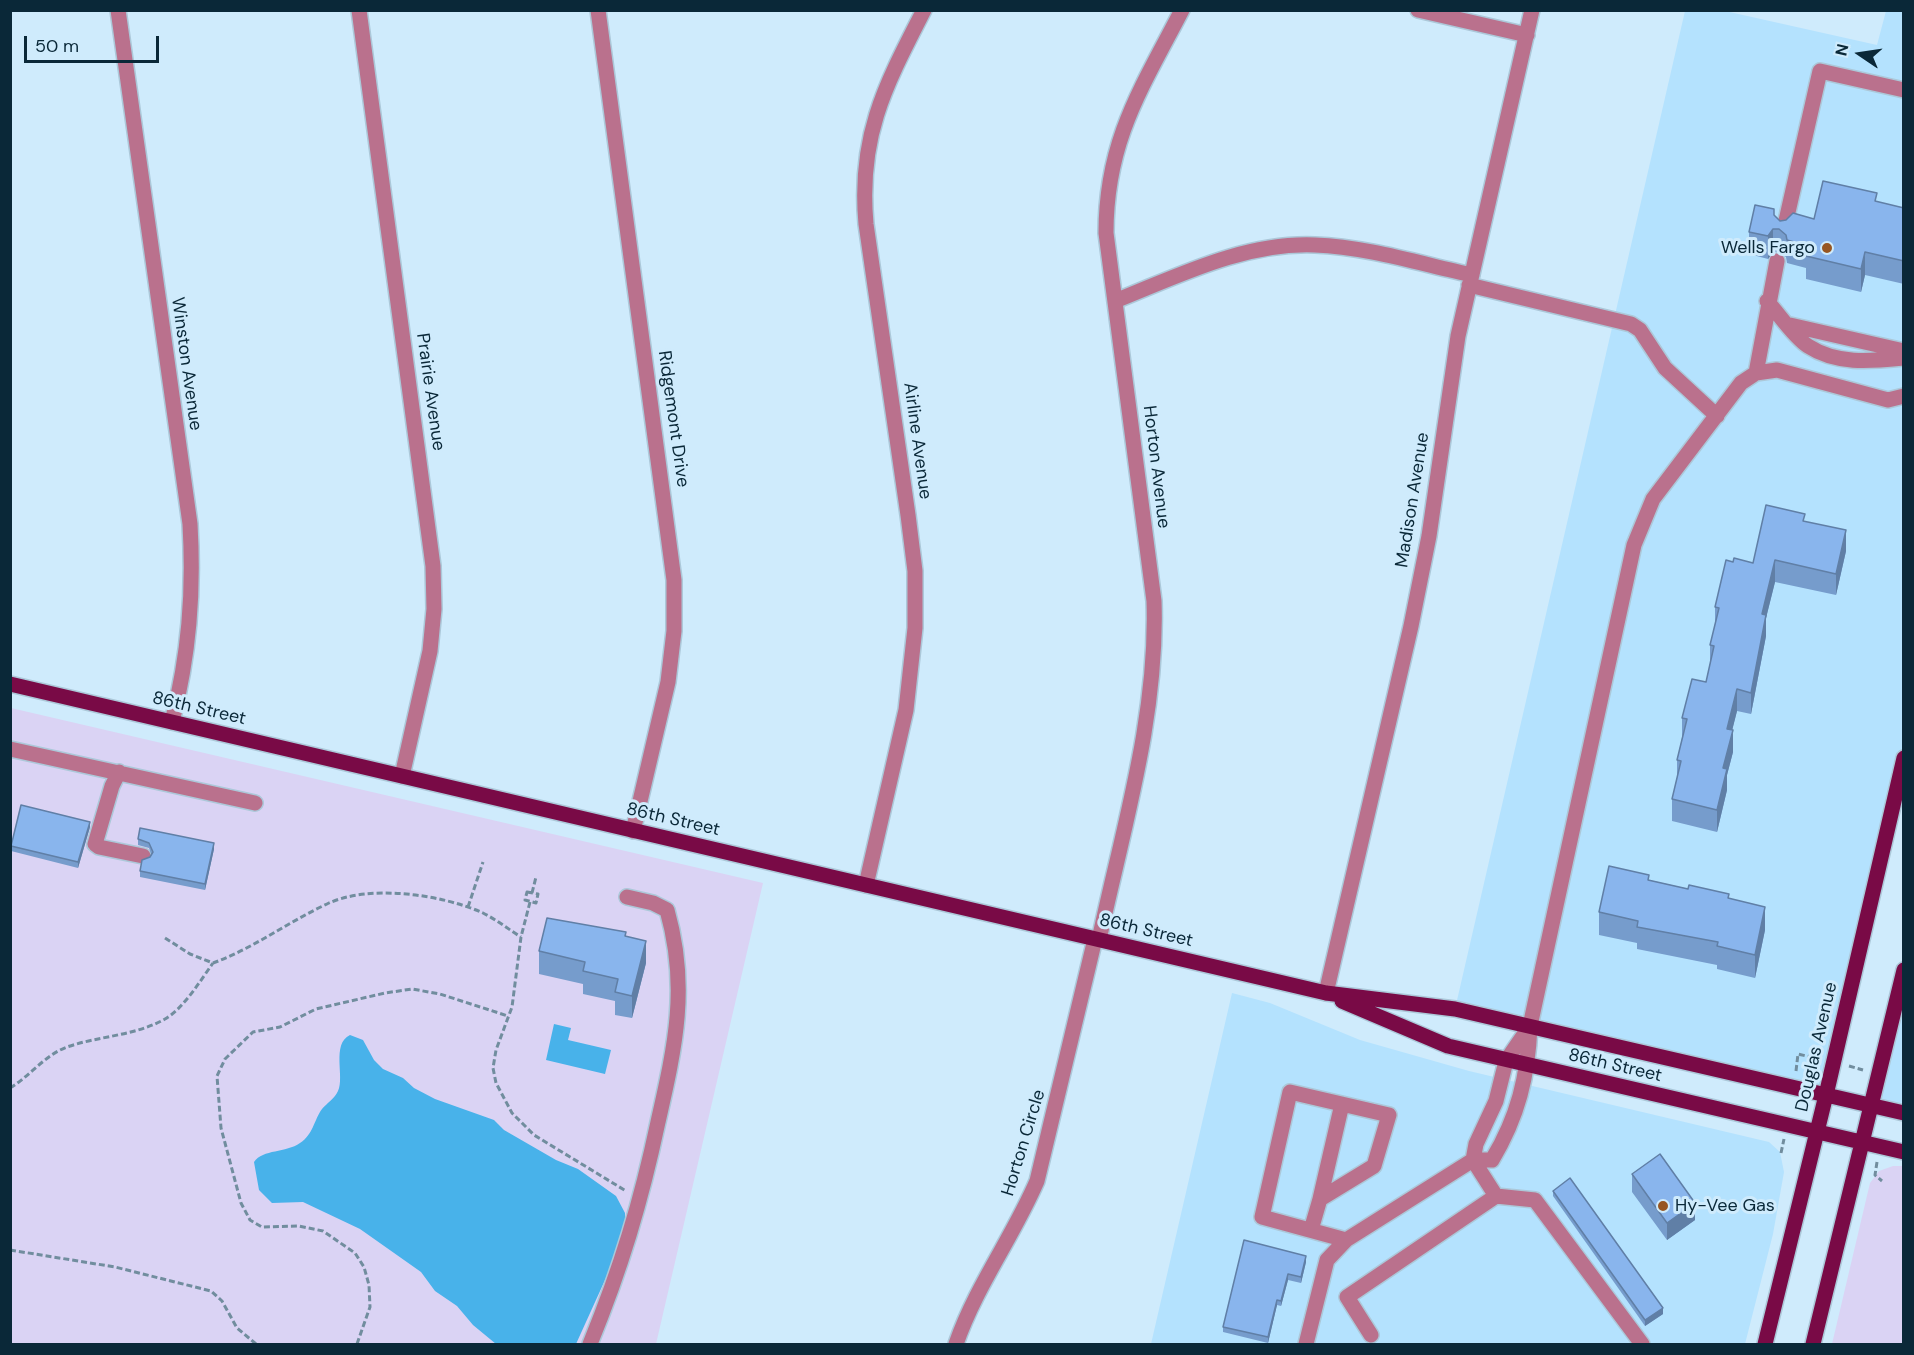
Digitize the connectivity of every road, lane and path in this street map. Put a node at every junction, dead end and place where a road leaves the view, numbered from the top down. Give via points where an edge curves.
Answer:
1 (118, 10) edge
2 (359, 10) edge
3 (597, 10) edge
4 (924, 10) edge
5 (1182, 10) edge
6 (1418, 10) edge
7 (1532, 10) edge
8 (1527, 36) junction
9 (1904, 90) edge
10 (1783, 234) edge
11 (1776, 261) dead end
12 (1470, 280) junction
13 (1115, 301) junction
14 (1767, 301) junction
15 (1790, 325) junction
16 (1904, 351) edge
17 (1904, 358) edge
18 (1756, 373) junction
19 (1904, 396) edge
20 (1717, 416) junction
21 (10, 684) edge
22 (172, 722) junction
23 (10, 748) edge
24 (1904, 758) edge
25 (119, 772) junction
26 (402, 776) junction
27 (255, 802) dead end
28 (633, 831) junction
29 (143, 856) dead end
30 (483, 862) dead end
31 (536, 877) dead end
32 (866, 885) junction
33 (627, 897) dead end
34 (468, 907) junction
35 (521, 937) junction
36 (165, 938) dead end
37 (1097, 939) junction
38 (213, 963) junction
39 (1904, 970) edge
40 (1326, 993) junction
41 (508, 1016) junction
42 (1530, 1026) junction
43 (1506, 1061) junction
44 (1528, 1066) junction
45 (10, 1088) edge
46 (1826, 1095) junction
47 (1342, 1104) junction
48 (1871, 1106) junction
49 (1904, 1113) edge
50 (1817, 1133) junction
51 (1862, 1143) junction
52 (1904, 1152) edge
53 (1473, 1160) junction
54 (1875, 1175) dead end
55 (1882, 1181) dead end
56 (1496, 1196) junction
57 (1320, 1199) junction
58 (638, 1210) junction
59 (1311, 1230) junction
60 (1346, 1240) junction
61 (10, 1250) edge
62 (1371, 1335) dead end
63 (256, 1344) edge
64 (357, 1344) edge
65 (590, 1344) edge
66 (956, 1344) edge
67 (1306, 1344) edge
68 (1642, 1344) edge
69 (1765, 1344) edge
70 (1813, 1344) edge

1 - 22 street, Winston Avenue via 190,524 190,630
2 - 26 street, Prairie Avenue via 433,566 430,651
3 - 28 street, Ridgemont Drive via 674,580 668,682
4 - 32 street, Airline Avenue via 881,95 867,145 866,224 915,571 915,628 906,710
5 - 13 street, Horton Avenue via 1122,128 1114,153 1106,215
6 - 8 street
7 - 8 street, Madison Avenue
8 - 12 street, Madison Avenue
9 - 10 street via 1820,71
11 - 14 street
12 - 13 street via 1367,252 1290,245 1237,255
12 - 20 street via 1631,324 1640,330 1665,368
12 - 40 street, Madison Avenue via 1411,626
13 - 37 street, Horton Avenue via 1154,601 1155,644 1145,728
14 - 15 street
14 - 18 street
15 - 16 street
15 - 17 street via 1806,345 1831,356 1862,361
18 - 19 street via 1777,370 1888,400
18 - 20 street via 1741,383
20 - 42 street via 1653,499 1636,537
21 - 22 main road, 86th Street
22 - 26 main road, 86th Street
23 - 25 street
24 - 46 main road, Douglas Avenue
25 - 27 street
25 - 29 street via 95,844
26 - 28 main road, 86th Street
28 - 32 main road, 86th Street
30 - 34 path
31 - 35 path via 532,893 527,891 525,900 530,902
32 - 37 main road, 86th Street
33 - 58 street via 667,910 680,985 678,1034
34 - 35 path
34 - 38 path via 382,891 366,892 329,902 250,948
35 - 41 path
36 - 38 path
37 - 40 main road, 86th Street
37 - 66 street, Horton Circle via 1037,1181 983,1280
38 - 45 path via 175,1011 164,1019 67,1047
39 - 48 main road
40 - 42 main road, 86th Street via 1455,1009
40 - 43 main road, 86th Street via 1448,1046
41 - 58 path via 493,1068 496,1083 512,1113 540,1139 631,1194
41 - 64 path via 440,994 412,989 385,993 316,1009 280,1027 253,1032 225,1059 217,1076 221,1128 250,1220 262,1227 299,1226 323,1232 355,1253 364,1267 370,1307
42 - 43 street
42 - 44 street
42 - 46 main road, 86th Street
43 - 44 main road, 86th Street
43 - 53 street via 1496,1101 1476,1144
44 - 50 main road, 86th Street
44 - 53 street via 1504,1140 1492,1160
46 - 48 main road, 86th Street
46 - 50 main road, Douglas Avenue
47 - 57 street
47 - 57 street via 1389,1115 1374,1166
47 - 59 street via 1290,1092 1262,1217
48 - 49 main road, 86th Street
48 - 51 main road
50 - 51 main road, 86th Street
50 - 69 main road, Douglas Avenue
51 - 52 main road, 86th Street
51 - 70 main road
53 - 56 street
53 - 60 street
54 - 55 path
56 - 62 street via 1347,1298
56 - 68 street via 1535,1200
57 - 59 street
58 - 65 street via 619,1274
59 - 60 street
60 - 67 street via 1327,1260
61 - 63 path via 116,1267 211,1291 222,1301 237,1328

